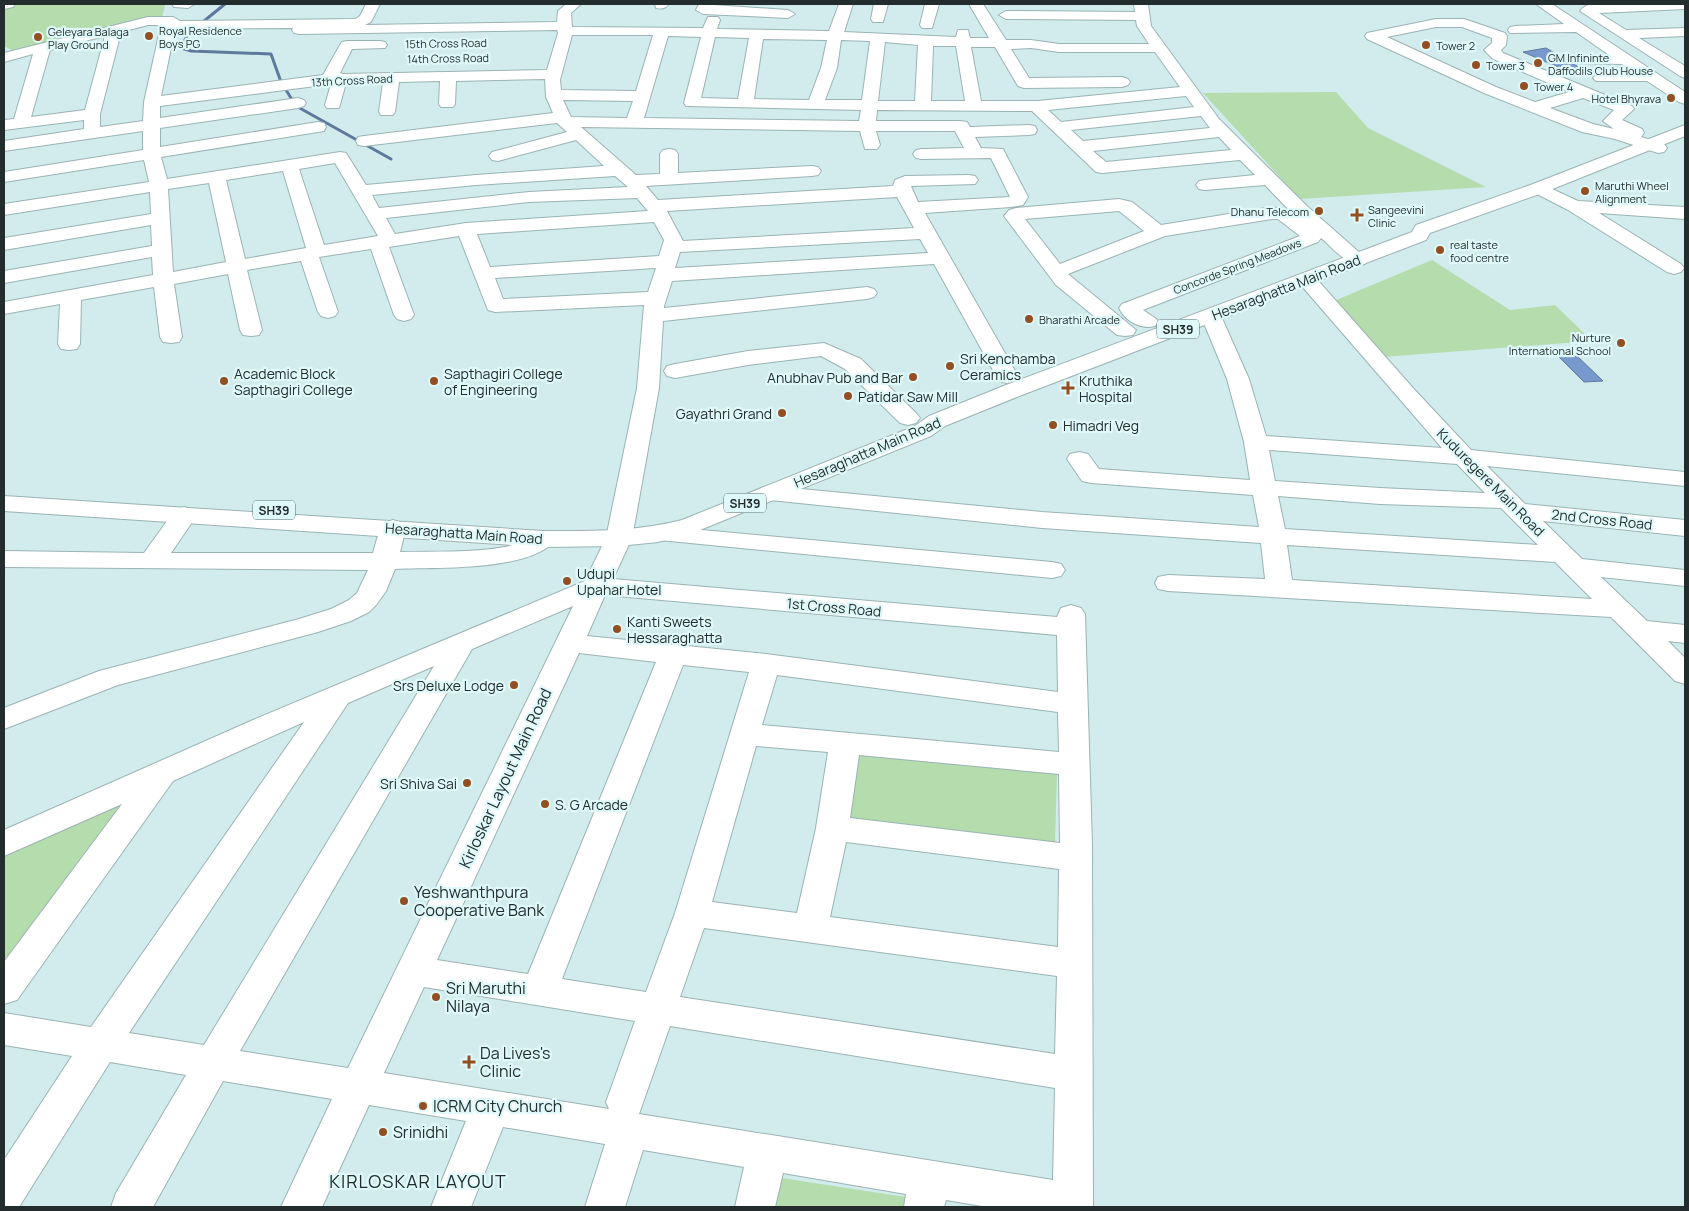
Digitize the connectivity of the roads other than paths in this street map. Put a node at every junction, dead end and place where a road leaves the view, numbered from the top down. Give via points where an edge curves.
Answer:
1 (8, 4) edge
2 (179, 4) edge
3 (188, 4) edge
4 (373, 4) edge
5 (574, 4) edge
6 (706, 4) edge
7 (846, 4) edge
8 (881, 4) edge
9 (932, 4) edge
10 (976, 4) edge
11 (1543, 4) edge
12 (4, 5) edge
13 (1685, 5) edge
14 (1142, 10) edge
15 (789, 12) edge
16 (1006, 15) dead end
17 (1408, 16) dead end
18 (878, 18) dead end
19 (170, 25) junction
20 (197, 25) junction
21 (220, 25) junction
22 (926, 25) dead end
23 (711, 26) junction
24 (1580, 28) junction
25 (749, 29) junction
26 (989, 29) junction
27 (1011, 29) dead end
28 (114, 30) junction
29 (299, 30) dead end
30 (1026, 30) dead end
31 (1514, 30) dead end
32 (662, 31) junction
33 (1042, 31) dead end
34 (1129, 32) dead end
35 (1148, 32) junction
36 (1685, 32) edge
37 (1624, 34) junction
38 (835, 36) junction
39 (1372, 36) junction
40 (878, 37) junction
41 (963, 38) junction
42 (926, 41) junction
43 (1599, 41) junction
44 (1541, 43) dead end
45 (396, 44) dead end
46 (1001, 44) junction
47 (555, 46) junction
48 (43, 47) junction
49 (1161, 48) junction
50 (4, 57) edge
51 (386, 59) dead end
52 (1625, 59) junction
53 (338, 61) junction
54 (1152, 64) dead end
55 (1172, 64) junction
56 (1012, 67) junction
57 (1032, 67) dead end
58 (1684, 72) edge
59 (448, 76) junction
60 (1651, 76) junction
61 (392, 77) junction
62 (335, 78) junction
63 (1601, 78) dead end
64 (223, 81) dead end
65 (1187, 86) junction
66 (1584, 93) junction
67 (153, 95) junction
68 (554, 95) junction
69 (642, 96) junction
70 (1685, 99) edge
71 (298, 103) dead end
72 (447, 104) dead end
73 (745, 104) junction
74 (333, 105) dead end
75 (815, 105) junction
76 (870, 105) junction
77 (923, 106) junction
78 (973, 106) junction
79 (1038, 106) junction
80 (1534, 106) junction
81 (1626, 109) junction
82 (1206, 111) junction
83 (387, 112) dead end
84 (92, 114) junction
85 (1611, 121) junction
86 (21, 123) junction
87 (634, 123) junction
88 (4, 125) edge
89 (151, 125) junction
90 (569, 125) junction
91 (828, 126) junction
92 (867, 126) junction
93 (318, 127) dead end
94 (1057, 127) junction
95 (1588, 128) junction
96 (1029, 130) dead end
97 (1685, 130) edge
98 (1223, 132) junction
99 (92, 133) junction
100 (1685, 139) edge
101 (740, 140) dead end
102 (364, 141) dead end
103 (682, 141) dead end
104 (970, 143) junction
105 (483, 144) dead end
106 (891, 145) dead end
107 (1658, 145) junction
108 (4, 146) edge
109 (1080, 147) junction
110 (916, 149) dead end
111 (151, 154) junction
112 (1244, 154) junction
113 (498, 156) junction
114 (289, 164) junction
115 (512, 168) dead end
116 (812, 171) dead end
117 (216, 176) junction
118 (4, 177) edge
119 (669, 179) junction
120 (1268, 179) junction
121 (969, 180) dead end
122 (159, 184) junction
123 (1205, 185) dead end
124 (1544, 190) junction
125 (362, 191) junction
126 (641, 193) junction
127 (794, 197) junction
128 (907, 199) junction
129 (736, 201) junction
130 (1575, 206) junction
131 (4, 210) edge
132 (1685, 213) edge
133 (374, 214) junction
134 (798, 216) dead end
135 (160, 218) junction
136 (738, 220) dead end
137 (466, 229) junction
138 (1161, 231) junction
139 (927, 233) junction
140 (384, 242) junction
141 (4, 244) edge
142 (161, 250) junction
143 (313, 253) junction
144 (941, 258) junction
145 (1358, 260) junction
146 (668, 261) junction
147 (237, 266) junction
148 (1674, 268) dead end
149 (1056, 272) junction
150 (484, 273) junction
151 (4, 276) edge
152 (163, 280) junction
153 (1307, 280) junction
154 (867, 293) dead end
155 (71, 296) junction
156 (655, 307) junction
157 (4, 308) edge
158 (328, 312) dead end
159 (404, 315) dead end
160 (1211, 316) junction
161 (1148, 322) dead end
162 (251, 330) dead end
163 (1125, 330) dead end
164 (171, 337) dead end
165 (69, 344) dead end
166 (675, 371) dead end
167 (1007, 376) dead end
168 (908, 418) dead end
169 (937, 422) junction
170 (1256, 442) junction
171 (1464, 458) junction
172 (1079, 459) dead end
173 (1685, 480) edge
174 (1263, 488) junction
175 (4, 492) edge
176 (770, 493) junction
177 (4, 504) edge
178 (1514, 506) junction
179 (184, 515) junction
180 (393, 528) junction
181 (1685, 528) edge
182 (620, 532) junction
183 (544, 533) junction
184 (658, 534) junction
185 (1273, 536) junction
186 (4, 559) edge
187 (1568, 560) junction
188 (152, 561) junction
189 (383, 561) junction
190 (1052, 570) dead end
191 (1685, 578) edge
192 (1168, 582) dead end
193 (596, 586) junction
194 (1280, 588) junction
195 (1619, 609) junction
196 (1639, 629) junction
197 (1685, 634) edge
198 (463, 641) junction
199 (569, 643) junction
200 (673, 654) junction
201 (766, 664) junction
202 (1685, 674) edge
203 (338, 695) junction
204 (1073, 704) junction
205 (4, 720) edge
206 (744, 734) junction
207 (845, 743) junction
208 (1074, 764) junction
209 (163, 772) junction
210 (832, 828) junction
211 (4, 844) edge
212 (1076, 858) junction
213 (692, 913) junction
214 (811, 927) junction
215 (1075, 964) junction
216 (414, 971) junction
217 (4, 989) edge
218 (540, 989) junction
219 (658, 1008) junction
220 (4, 1029) edge
221 (100, 1045) junction
222 (214, 1063) junction
223 (1074, 1074) junction
224 (359, 1087) junction
225 (491, 1108) junction
226 (627, 1116) junction
227 (768, 1153) junction
228 (926, 1193) edge
229 (4, 1195) edge
230 (1073, 1205) edge
231 (131, 1207) edge
232 (301, 1207) edge
233 (451, 1207) edge
234 (605, 1207) edge
235 (754, 1207) edge

1 - 12 street
2 - 3 street
4 - 21 street via 366,19 357,22
5 - 47 street via 565,11
6 - 15 street via 702,10
7 - 38 street
8 - 18 street
9 - 22 street
10 - 26 street
11 - 24 street
13 - 37 street via 1587,10
14 - 16 street
14 - 35 street
17 - 39 street via 1360,27 1362,32
19 - 20 street
19 - 28 street via 173,20 148,21
19 - 67 street
20 - 21 street
20 - 21 street via 228,10
23 - 25 street
23 - 32 street
23 - 73 street via 692,103
24 - 31 street
24 - 43 street
25 - 38 street
25 - 73 street
26 - 27 street
26 - 46 street
28 - 48 street
28 - 84 street
29 - 47 street
30 - 33 street
32 - 47 street
32 - 69 street
34 - 35 street
35 - 49 street
36 - 37 street
37 - 58 street
38 - 40 street
38 - 75 street via 829,68
39 - 66 street via 1436,23 1464,23 1500,36 1499,45 1491,50 1498,56
39 - 80 street via 1490,90
40 - 42 street
40 - 76 street
41 - 42 street
41 - 46 street
41 - 78 street
42 - 77 street
43 - 44 street
43 - 52 street
45 - 53 street, 15th Cross Road via 346,45
46 - 49 street via 1059,48
46 - 56 street
47 - 59 street, 13th Cross Road
47 - 68 street
48 - 50 street
48 - 86 street
49 - 55 street
51 - 53 street
52 - 60 street
52 - 81 street via 1581,68 1634,104
53 - 62 street
54 - 55 street
55 - 65 street
56 - 57 street
56 - 65 street via 1024,83
59 - 61 street, 13th Cross Road
59 - 72 street
60 - 63 street
60 - 70 street
61 - 62 street, 13th Cross Road
61 - 83 street
62 - 67 street, 13th Cross Road
62 - 74 street
64 - 67 street
65 - 79 street
65 - 82 street
66 - 80 street
66 - 81 street
67 - 89 street
68 - 69 street
68 - 90 street
69 - 87 street
71 - 89 street
73 - 75 street
75 - 76 street
76 - 77 street
76 - 92 street
77 - 78 street
78 - 79 street
79 - 94 street
80 - 95 street
81 - 85 street
82 - 94 street
82 - 98 street
84 - 86 street
84 - 99 street
85 - 95 street
85 - 107 street
86 - 88 street
87 - 90 street
87 - 91 street
89 - 99 street
89 - 111 street
90 - 102 street
90 - 113 street
90 - 126 street
91 - 92 street
91 - 101 street via 827,140
92 - 104 street via 957,125 964,127
92 - 106 street via 864,145
93 - 111 street
94 - 109 street
95 - 107 street
96 - 104 street
97 - 107 street
98 - 109 street
98 - 112 street
99 - 108 street
100 - 107 street
103 - 119 street via 666,148
104 - 110 street
104 - 128 street via 997,154 1019,197 1017,201
105 - 113 street
107 - 124 street
109 - 112 street via 1102,168
111 - 118 street
111 - 122 street
112 - 120 street
113 - 115 street
114 - 117 street
114 - 125 street via 340,156
114 - 143 street
116 - 119 street
117 - 122 street
117 - 147 street
119 - 126 street
120 - 123 street
120 - 145 street
121 - 128 street via 905,181 901,184
122 - 131 street
122 - 135 street
124 - 130 street
124 - 145 street, Hesaraghatta Main Road / SH39 via 1454,230 1419,236
125 - 126 street via 495,179
125 - 133 street
126 - 129 street
126 - 133 street via 602,189
126 - 137 street
126 - 146 street via 674,240
127 - 128 street
127 - 129 street
127 - 134 street
128 - 139 street
129 - 136 street
130 - 132 street
130 - 148 street
133 - 140 street
135 - 141 street
135 - 142 street
137 - 140 street
137 - 150 street
138 - 149 street
138 - 149 street via 1154,230 1120,204 1013,216
138 - 161 street, Concorde Spring Meadows via 1282,213 1312,238 1129,308
139 - 144 street
139 - 146 street
140 - 143 street
140 - 159 street
142 - 151 street
142 - 152 street
143 - 147 street
143 - 158 street
144 - 146 street
144 - 167 street
145 - 153 street, Hesaraghatta Main Road / SH39
146 - 150 street
146 - 156 street, Kirloskar Layout Main Road
147 - 152 street
147 - 162 street
149 - 163 street
150 - 156 street via 495,306
152 - 155 street
152 - 164 street
153 - 160 street, Hesaraghatta Main Road / SH39
153 - 171 street, Kuduregere Main Road
154 - 156 street via 723,307
155 - 157 street
155 - 165 street
156 - 182 street, Kirloskar Layout Main Road via 648,388
160 - 169 street, Hesaraghatta Main Road / SH39
160 - 170 street via 1238,379
166 - 168 street via 824,349 853,364
169 - 176 street, Hesaraghatta Main Road / SH39 via 923,431
169 - 182 street via 918,425 703,510
170 - 171 street
170 - 174 street
171 - 173 street
171 - 178 street, Kuduregere Main Road
172 - 174 street, 2nd Cross Road via 1091,476
174 - 178 street, 2nd Cross Road
174 - 185 street
175 - 183 street, Hesaraghatta Main Road / SH39
176 - 184 street, Hesaraghatta Main Road / SH39 via 691,525
176 - 185 street via 1042,520
177 - 179 street, Hesaraghatta Main Road
178 - 181 street, 2nd Cross Road
178 - 187 street, Kuduregere Main Road
179 - 180 street, Hesaraghatta Main Road
179 - 188 street
180 - 183 street, Hesaraghatta Main Road
180 - 189 street
182 - 183 street, Hesaraghatta Main Road / SH39
182 - 184 street, Hesaraghatta Main Road / SH39
182 - 193 street, Kirloskar Layout Main Road
183 - 189 street via 514,554
184 - 190 street
185 - 187 street
185 - 194 street
186 - 188 street
187 - 191 street
187 - 195 street, Kuduregere Main Road
188 - 189 street
189 - 205 street via 372,592 357,607 339,616 109,678
192 - 194 street
193 - 198 street
193 - 199 street, Kirloskar Layout Main Road
193 - 204 street, 1st Cross Road via 1071,621
194 - 195 street
195 - 196 street, Kuduregere Main Road
196 - 197 street
196 - 202 street, Kuduregere Main Road
198 - 203 street
198 - 222 street
199 - 200 street
199 - 216 street, Kirloskar Layout Main Road
200 - 201 street
200 - 218 street
201 - 204 street
201 - 206 street
203 - 209 street
203 - 221 street
204 - 208 street
206 - 207 street
206 - 213 street
207 - 208 street
207 - 210 street
208 - 212 street
209 - 211 street
209 - 217 street
210 - 212 street
210 - 214 street
212 - 215 street
213 - 214 street
213 - 219 street
214 - 215 street
215 - 223 street
216 - 218 street
216 - 224 street, Kirloskar Layout Main Road
218 - 219 street
219 - 223 street
219 - 226 street
220 - 221 street
221 - 222 street
221 - 229 street
222 - 224 street
222 - 231 street
223 - 230 street
224 - 225 street
224 - 232 street, Kirloskar Layout Main Road
225 - 226 street
225 - 233 street
226 - 227 street
226 - 234 street
227 - 228 street
227 - 235 street
228 - 230 street

